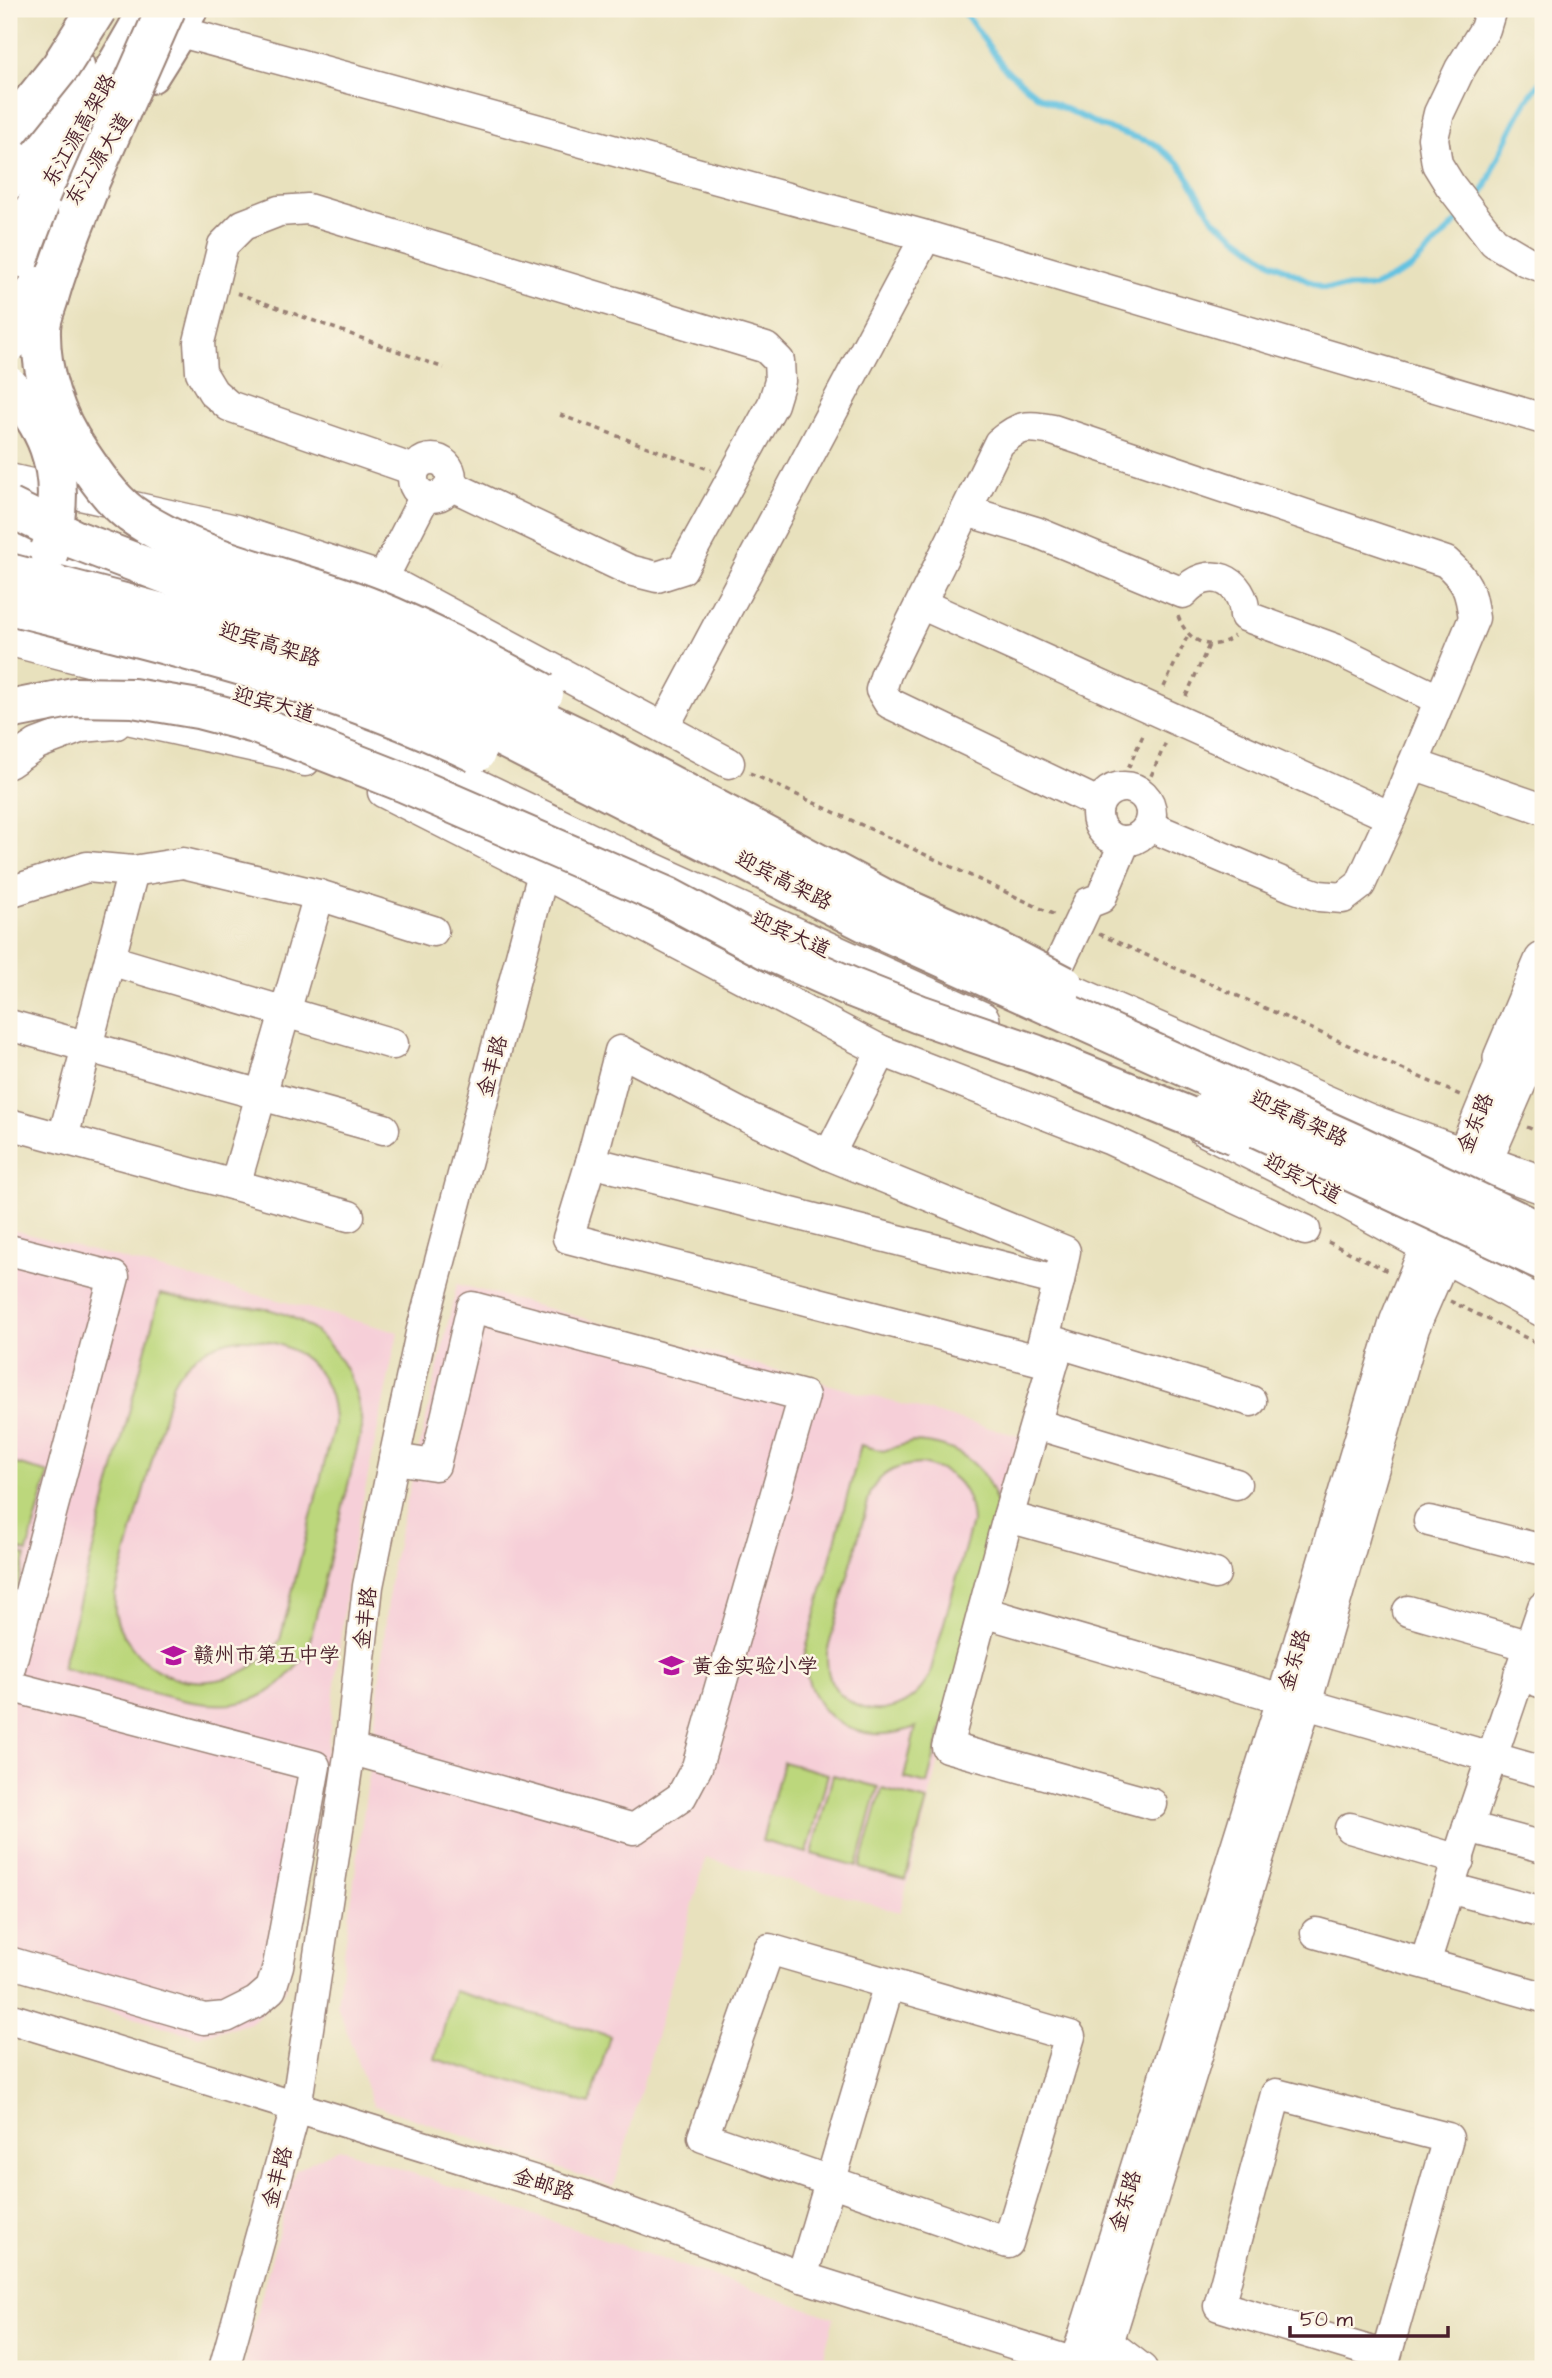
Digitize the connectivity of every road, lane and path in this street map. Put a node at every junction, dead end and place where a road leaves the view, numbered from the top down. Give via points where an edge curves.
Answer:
1 (83, 9) edge
2 (97, 9) edge
3 (107, 9) edge
4 (1491, 9) edge
5 (170, 14) edge
6 (9, 131) edge
7 (9, 146) edge
8 (9, 180) edge
9 (89, 188) junction
10 (926, 236) junction
11 (9, 252) edge
12 (1543, 267) edge
13 (212, 284) junction
14 (9, 310) edge
15 (9, 343) edge
16 (444, 368) dead end
17 (9, 386) edge
18 (560, 415) dead end
19 (1543, 419) edge
20 (732, 478) junction
21 (9, 479) edge
22 (429, 483) junction
23 (9, 507) edge
24 (966, 511) junction
25 (9, 547) edge
26 (9, 573) edge
27 (383, 578) junction
28 (1184, 593) junction
29 (921, 604) junction
30 (9, 605) edge
31 (1245, 616) junction
32 (9, 624) edge
33 (9, 637) edge
34 (9, 692) edge
35 (1440, 701) junction
36 (9, 710) edge
37 (141, 722) junction
38 (664, 727) junction
39 (9, 763) edge
40 (729, 763) dead end
41 (1413, 764) junction
42 (1098, 803) junction
43 (1543, 809) edge
44 (1391, 817) junction
45 (1127, 834) junction
46 (133, 871) junction
47 (543, 873) junction
48 (9, 892) edge
49 (318, 895) junction
50 (887, 900) junction
51 (433, 931) dead end
52 (110, 960) junction
53 (1543, 961) edge
54 (1050, 984) junction
55 (285, 1011) junction
56 (9, 1025) edge
57 (1543, 1029) edge
58 (393, 1044) dead end
59 (86, 1046) junction
60 (882, 1051) junction
61 (1514, 1065) junction
62 (262, 1094) junction
63 (9, 1124) edge
64 (384, 1129) dead end
65 (63, 1139) junction
66 (1358, 1145) junction
67 (830, 1155) junction
68 (1474, 1160) junction
69 (591, 1162) junction
70 (235, 1185) junction
71 (1543, 1185) edge
72 (349, 1216) dead end
73 (1305, 1230) dead end
74 (1543, 1233) edge
75 (1439, 1239) junction
76 (9, 1250) edge
77 (1543, 1261) edge
78 (1059, 1281) junction
79 (1543, 1308) edge
80 (1511, 1331) dead end
81 (1543, 1346) edge
82 (1251, 1401) dead end
83 (1036, 1424) junction
84 (394, 1459) junction
85 (1236, 1484) dead end
86 (1008, 1517) junction
87 (1429, 1521) dead end
88 (1543, 1550) edge
89 (1215, 1574) dead end
90 (1543, 1607) edge
91 (1408, 1611) dead end
92 (983, 1612) junction
93 (1530, 1646) junction
94 (9, 1671) edge
95 (1531, 1679) edge
96 (9, 1686) edge
97 (1294, 1701) junction
98 (350, 1749) junction
99 (1492, 1757) junction
100 (1543, 1772) edge
101 (1152, 1804) dead end
102 (1468, 1827) junction
103 (1350, 1828) dead end
104 (1543, 1847) edge
105 (1454, 1874) junction
106 (1543, 1913) edge
107 (1315, 1933) dead end
108 (9, 1962) edge
109 (1425, 1963) junction
110 (889, 1984) junction
111 (1543, 1997) edge
112 (9, 2018) edge
113 (296, 2108) junction
114 (831, 2183) junction
115 (802, 2277) junction
116 (1089, 2361) edge
117 (1384, 2363) edge
118 (223, 2369) edge
119 (1142, 2369) edge

1 - 7 highway
2 - 6 highway, bridge via 61,65
3 - 8 highway, 东江源高架路
4 - 12 street via 1485,29 1439,113 1433,138 1437,164 1494,242
5 - 9 highway, bridge
5 - 10 street
5 - 11 highway, 东江源高架路
5 - 14 highway, 东江源大道
9 - 15 highway, bridge
9 - 50 highway, bridge via 41,326 43,364 65,432 94,475 129,512 167,536 223,560 372,608 494,666 734,800
10 - 19 street
10 - 38 street
13 - 16 path
13 - 20 street via 223,245 243,225 279,212 308,209 766,348 779,360 780,381 773,404
13 - 22 street via 199,342 201,372 213,392 229,406
17 - 32 highway, bridge via 43,430 55,463 58,499 51,547 34,586
18 - 20 path
20 - 22 street via 682,569 657,578
21 - 27 street via 236,530
22 - 27 street
23 - 50 highway, bridge via 87,545 365,641 457,679 599,747
24 - 28 street via 1036,532
24 - 29 street
24 - 35 street via 999,443 1015,428 1031,426 1446,562 1463,577 1474,618
25 - 54 main road via 369,635 461,672 676,775
26 - 66 highway, 迎宾高架路, bridge via 220,628 360,671 454,713 873,926
27 - 38 street
28 - 31 street via 1201,579 1224,580 1241,594
28 - 31 path via 1178,615 1188,635 1198,642 1209,645 1229,640
29 - 42 street via 886,674 881,690 889,703
29 - 44 street
30 - 75 highway, 迎宾高架路, bridge via 211,656 351,700 442,737 1168,1087
31 - 35 street via 1335,649
33 - 75 main road, 迎宾大道 via 337,721 629,862 1074,1062 1329,1190
34 - 37 street
35 - 41 street
36 - 75 highway, bridge via 74,697 132,698 255,724 630,880 853,988 1035,1054 1258,1144
37 - 39 street via 82,727 37,744
37 - 47 street via 287,754 386,793
38 - 40 street
41 - 43 street
41 - 44 street
42 - 45 street via 1097,821
42 - 45 street via 1113,788 1129,786 1148,801 1151,817
44 - 45 street via 1360,885 1343,898 1319,896
45 - 54 street via 1101,898 1088,903
46 - 48 street via 88,867
46 - 49 street via 183,863
46 - 52 street
47 - 60 street
47 - 84 street, 金丰路 via 421,1333
49 - 51 street
49 - 55 street
50 - 66 highway, bridge via 1100,1003
52 - 55 street
52 - 59 street
53 - 61 main road, 金东路
54 - 68 main road via 1367,1122
55 - 58 street
55 - 62 street
56 - 59 street
57 - 61 main road, 金东路
59 - 62 street
59 - 65 street
60 - 67 street
60 - 73 street via 1109,1139
61 - 68 street, 金东路
62 - 64 street
62 - 70 street
63 - 65 street
65 - 70 street
66 - 74 highway, 迎宾高架路, bridge
67 - 69 street via 620,1051
67 - 78 street via 1065,1251
68 - 71 main road
68 - 75 street, 金东路
69 - 78 street
69 - 78 street via 568,1238 1038,1360
70 - 72 street
75 - 77 highway, 迎宾高架路, bridge
75 - 79 main road, 迎宾大道
75 - 97 street, 金东路 via 1395,1321
76 - 94 street via 114,1278
80 - 81 path
82 - 83 street via 1059,1343
83 - 85 street
83 - 86 street
84 - 98 street, 金丰路 via 368,1586
84 - 98 street via 435,1465 472,1307 804,1396 697,1767 681,1797 634,1829
86 - 89 street
86 - 92 street
87 - 88 street
90 - 93 street
91 - 93 street
92 - 97 street
92 - 101 street via 947,1747
93 - 95 street
95 - 99 street
96 - 108 street via 315,1766 278,1966 271,1989 256,2002 226,2017 204,2019
97 - 99 street
97 - 116 street, 金东路
98 - 113 street, 金丰路
99 - 100 street
99 - 102 street
102 - 104 street
102 - 105 street
103 - 105 street
105 - 106 street
105 - 109 street
107 - 109 street
109 - 111 street
110 - 114 street
110 - 114 street via 769,1949 703,2137
110 - 114 street via 1070,2036 1009,2243
112 - 113 street, 金邮路
113 - 115 street, 金邮路 via 587,2197
113 - 118 street, 金丰路
114 - 115 street
115 - 116 street, 金邮路
116 - 119 street, 金邮路
117 - 117 street via 1448,2138 1276,2094 1219,2306

